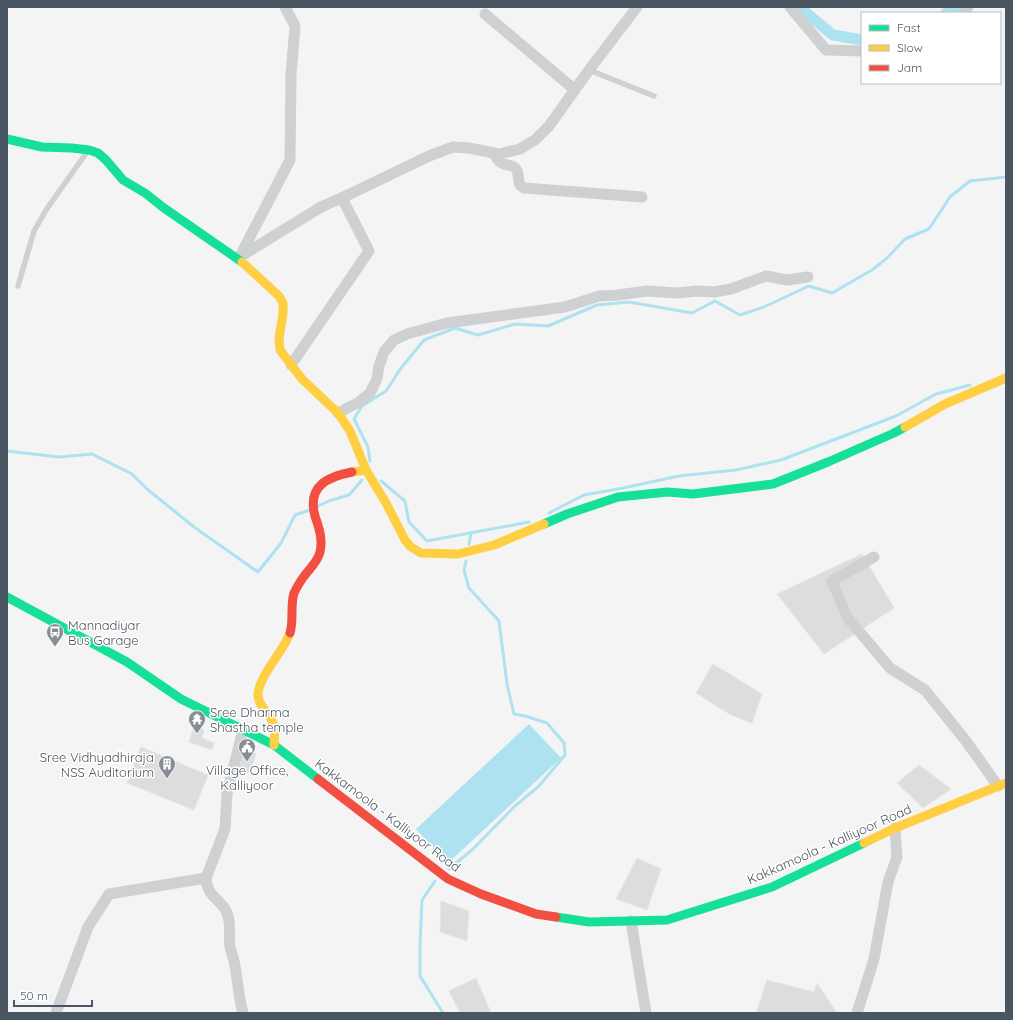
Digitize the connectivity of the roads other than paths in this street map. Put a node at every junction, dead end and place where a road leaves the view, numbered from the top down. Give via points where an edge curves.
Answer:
1 (285, 7) edge
2 (637, 7) edge
3 (790, 7) edge
4 (485, 14) dead end
5 (861, 51) edge
6 (589, 70) junction
7 (575, 90) junction
8 (654, 96) dead end
9 (7, 139) edge
10 (88, 150) junction
11 (494, 154) junction
12 (642, 197) dead end
13 (342, 198) junction
14 (238, 258) junction
15 (808, 277) dead end
16 (18, 286) dead end
17 (291, 365) junction
18 (1006, 378) edge
19 (338, 413) junction
20 (366, 470) junction
21 (874, 557) dead end
22 (7, 597) edge
23 (243, 730) junction
24 (274, 745) junction
25 (1002, 784) edge
26 (895, 828) junction
27 (206, 878) junction
28 (631, 921) junction
29 (56, 1013) edge
30 (243, 1013) edge
31 (646, 1013) edge
32 (857, 1013) edge

1 - 14 street via 295,26 291,75 290,160
2 - 6 street
3 - 5 street via 826,50
4 - 7 street
6 - 7 street
6 - 8 lane
7 - 11 street via 536,140 520,149
9 - 10 street via 42,147
10 - 14 street via 98,153 123,180
10 - 16 lane via 34,231
11 - 12 street via 499,162 518,171 520,185 524,188
11 - 13 street via 453,147
13 - 14 street via 321,207
13 - 17 street via 369,251
14 - 17 street via 278,296 282,304 283,314 278,338 280,350
15 - 19 street via 787,280 766,276 731,289 714,292 648,291 599,296 565,307 447,323 407,334 394,340 384,352 377,379 370,393
17 - 19 street
18 - 20 street via 945,404 894,433 773,484 693,494 667,492 618,497 567,514 494,545 458,554 421,553 411,547
19 - 20 street via 350,431
20 - 24 street via 331,477 321,484 314,496 313,509 321,530 320,555 295,592 289,636 260,685 258,695 275,727
21 - 25 street via 832,581 847,617 890,668 925,690
22 - 23 street, Kakkamoola - Kalliyoor Road via 127,662 181,699
23 - 24 street, Kakkamoola - Kalliyoor Road
23 - 27 street via 227,793 225,829
24 - 28 street, Kakkamoola - Kalliyoor Road via 448,879 536,914 589,922
25 - 26 street, Kakkamoola - Kalliyoor Road
26 - 28 street, Kakkamoola - Kalliyoor Road via 772,886 666,920
26 - 32 street via 897,857 888,882 874,959
27 - 29 street via 110,894 88,927
27 - 30 street via 209,892 227,912 231,924 230,947
28 - 31 street

